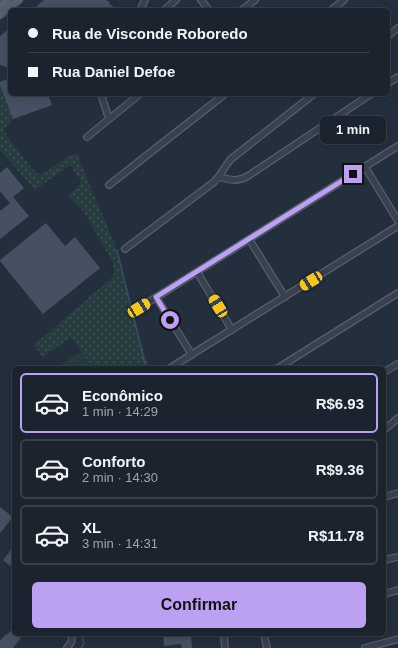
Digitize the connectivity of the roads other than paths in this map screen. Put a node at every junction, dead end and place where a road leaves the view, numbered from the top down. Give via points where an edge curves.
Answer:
1 (8, 0) edge
2 (19, 0) edge
3 (176, 0) edge
4 (200, 0) edge
5 (255, 0) edge
6 (344, 0) edge
7 (0, 6) edge
8 (9, 8) edge
9 (166, 8) edge
10 (207, 8) edge
11 (245, 8) edge
12 (334, 8) edge
13 (8, 9) edge
14 (0, 15) edge
15 (398, 28) edge
16 (390, 34) edge
17 (102, 96) edge
18 (138, 96) edge
19 (223, 96) edge
20 (311, 96) edge
21 (368, 96) edge
22 (109, 119) junction
23 (87, 137) dead end
24 (398, 146) edge
25 (365, 166) junction
26 (219, 177) junction
27 (109, 185) dead end
28 (398, 221) edge
29 (398, 226) edge
30 (249, 239) junction
31 (125, 249) dead end
32 (196, 272) junction
33 (398, 293) edge
34 (156, 297) junction
35 (285, 297) junction
36 (139, 308) dead end
37 (232, 330) junction
38 (192, 354) junction
39 (398, 364) edge
40 (173, 366) edge
41 (281, 366) edge
42 (386, 371) edge
43 (398, 418) edge
44 (386, 428) edge
45 (398, 493) edge
46 (386, 496) edge
47 (398, 557) edge
48 (386, 560) edge
49 (398, 590) edge
50 (386, 593) edge
51 (71, 636) edge
52 (224, 636) edge
53 (264, 636) edge
54 (398, 639) edge
55 (67, 648) edge
56 (225, 648) edge
57 (267, 648) edge
58 (365, 648) edge

1 - 7 main road
2 - 8 main road
3 - 9 street
4 - 10 street
5 - 11 street
6 - 12 street
13 - 14 main road
15 - 16 street
17 - 22 street
18 - 22 street
19 - 27 street
20 - 26 street via 231,160
21 - 26 street via 248,176 240,180
22 - 23 street
24 - 25 street
25 - 28 street
25 - 30 street
26 - 31 street
29 - 35 street
30 - 32 street
30 - 35 street
32 - 34 street
32 - 37 street
33 - 41 street
34 - 36 street
34 - 38 street
35 - 37 street
37 - 38 street
38 - 40 street
39 - 42 street
43 - 44 street
45 - 46 street
47 - 48 street
49 - 50 street
51 - 55 street via 71,643
52 - 56 street
53 - 57 street
54 - 58 street

